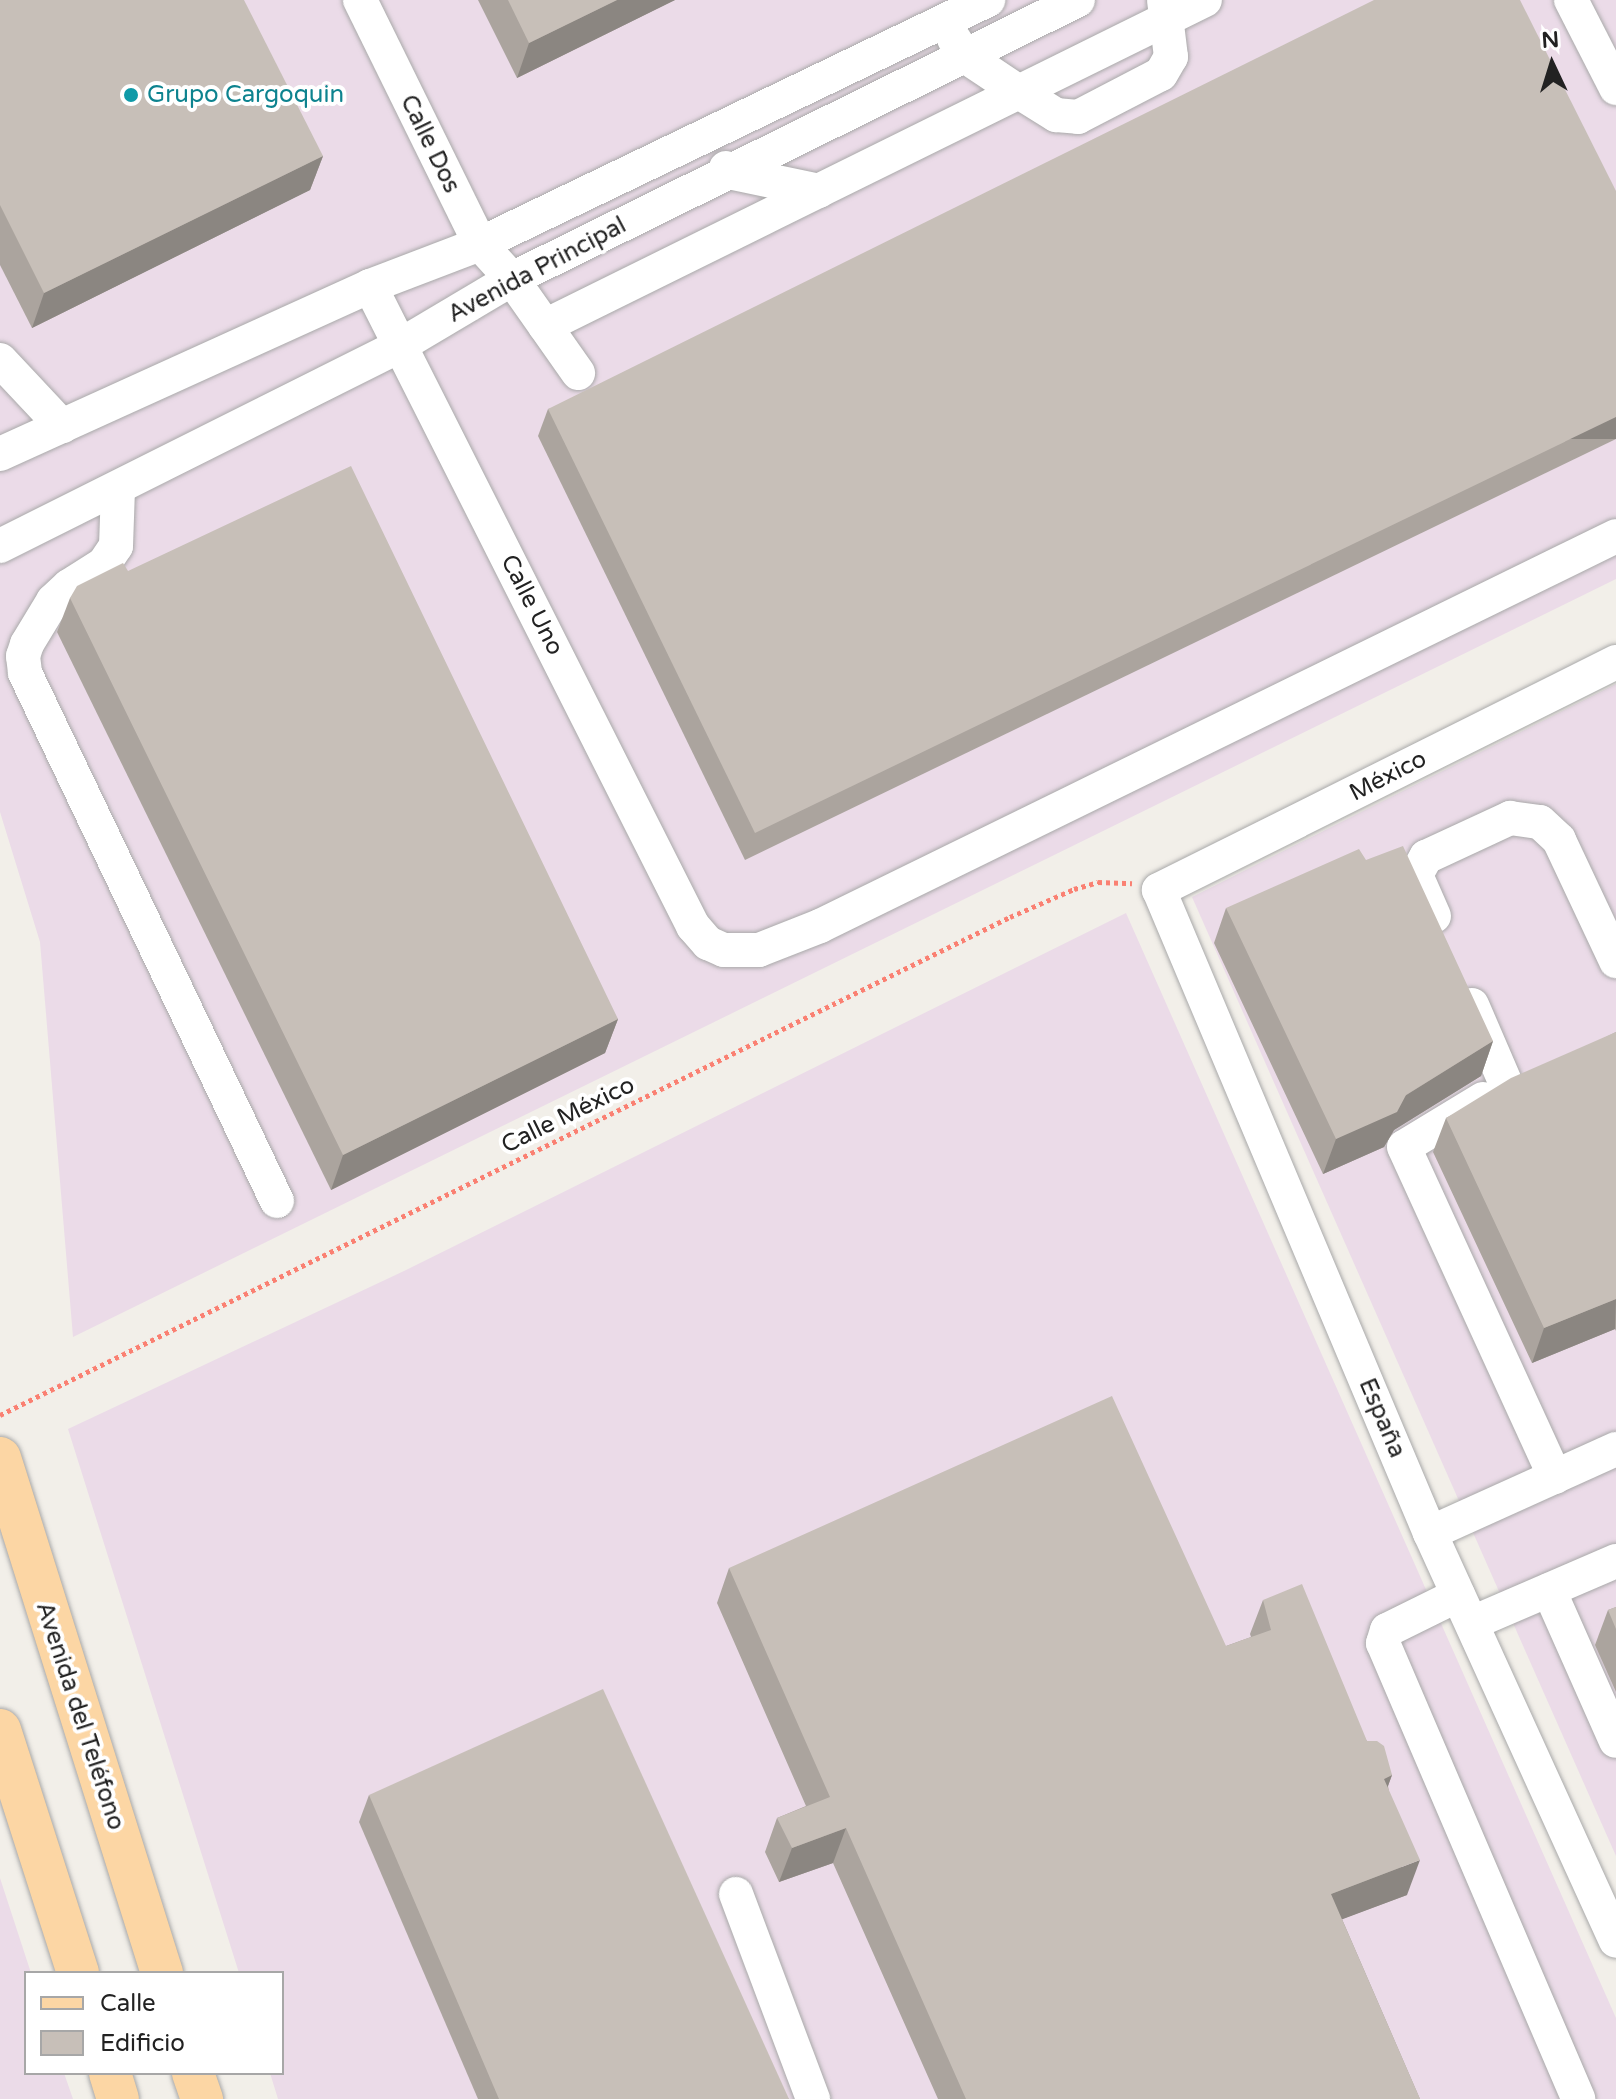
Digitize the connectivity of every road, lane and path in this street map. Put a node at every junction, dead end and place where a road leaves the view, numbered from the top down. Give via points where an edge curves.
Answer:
1 (360, 0) edge
2 (988, 0) edge
3 (1078, 0) edge
4 (1205, 0) edge
5 (1571, 0) edge
6 (1165, 10) edge
7 (942, 23) junction
8 (965, 56) junction
9 (1616, 88) edge
10 (1019, 92) junction
11 (702, 140) junction
12 (729, 172) junction
13 (819, 191) junction
14 (480, 244) junction
15 (512, 279) junction
16 (370, 286) junction
17 (545, 326) junction
18 (401, 345) junction
19 (0, 360) edge
20 (578, 373) dead end
21 (62, 426) junction
22 (0, 454) edge
23 (118, 489) junction
24 (1616, 536) edge
25 (0, 546) edge
26 (1616, 662) edge
27 (1159, 890) junction
28 (1616, 961) edge
29 (277, 1201) dead end
30 (0, 1415) edge
31 (1616, 1449) edge
32 (0, 1458) edge
33 (1555, 1477) junction
34 (1430, 1533) junction
35 (1616, 1561) edge
36 (1549, 1590) junction
37 (1465, 1609) junction
38 (0, 1730) edge
39 (1616, 1741) edge
40 (736, 1894) dead end
41 (1616, 1941) edge
42 (77, 1971) edge
43 (161, 1971) edge
44 (111, 2075) edge
45 (194, 2075) edge
46 (118, 2099) edge
47 (202, 2099) edge
48 (813, 2099) edge
49 (1578, 2099) edge

1 - 14 street, Calle Dos
2 - 7 street, Avenida Principal
3 - 8 street, Avenida Principal
4 - 6 street
5 - 9 street
6 - 10 street
6 - 10 street via 1171,57 1161,74 1078,117 1056,115
7 - 8 street
7 - 11 street, Avenida Principal
8 - 10 street
8 - 12 street, Avenida Principal
10 - 13 street
11 - 12 street
11 - 14 street, Avenida Principal
12 - 13 street
12 - 15 street, Avenida Principal
13 - 17 street
14 - 15 street, Calle Dos
14 - 16 street, Avenida Principal
15 - 17 street, Calle Dos
15 - 18 street, Avenida Principal
16 - 18 street, Calle Uno
16 - 21 street, Avenida Principal
17 - 20 street, Calle Dos
18 - 23 street, Avenida Principal
18 - 24 street, Calle Uno via 693,926 708,943 724,950 759,950 781,943
19 - 21 street
21 - 22 street, Avenida Principal
23 - 25 street, Avenida Principal
23 - 29 street via 116,546 104,564 53,601 27,644 25,673
26 - 27 street, México
27 - 30 path, Calle México via 1098,882 1044,901
27 - 34 street, España
28 - 33 street via 1559,840 1540,822 1510,818 1426,857 1416,875 1452,959 1520,1078 1404,1147
31 - 33 street
32 - 43 main road, Avenida del Teléfono
33 - 34 street
34 - 37 street, España
35 - 36 street
36 - 37 street
36 - 39 street
37 - 41 street, España
37 - 49 street via 1387,1630 1383,1643
38 - 42 main road
40 - 48 street
44 - 46 main road
45 - 47 main road

